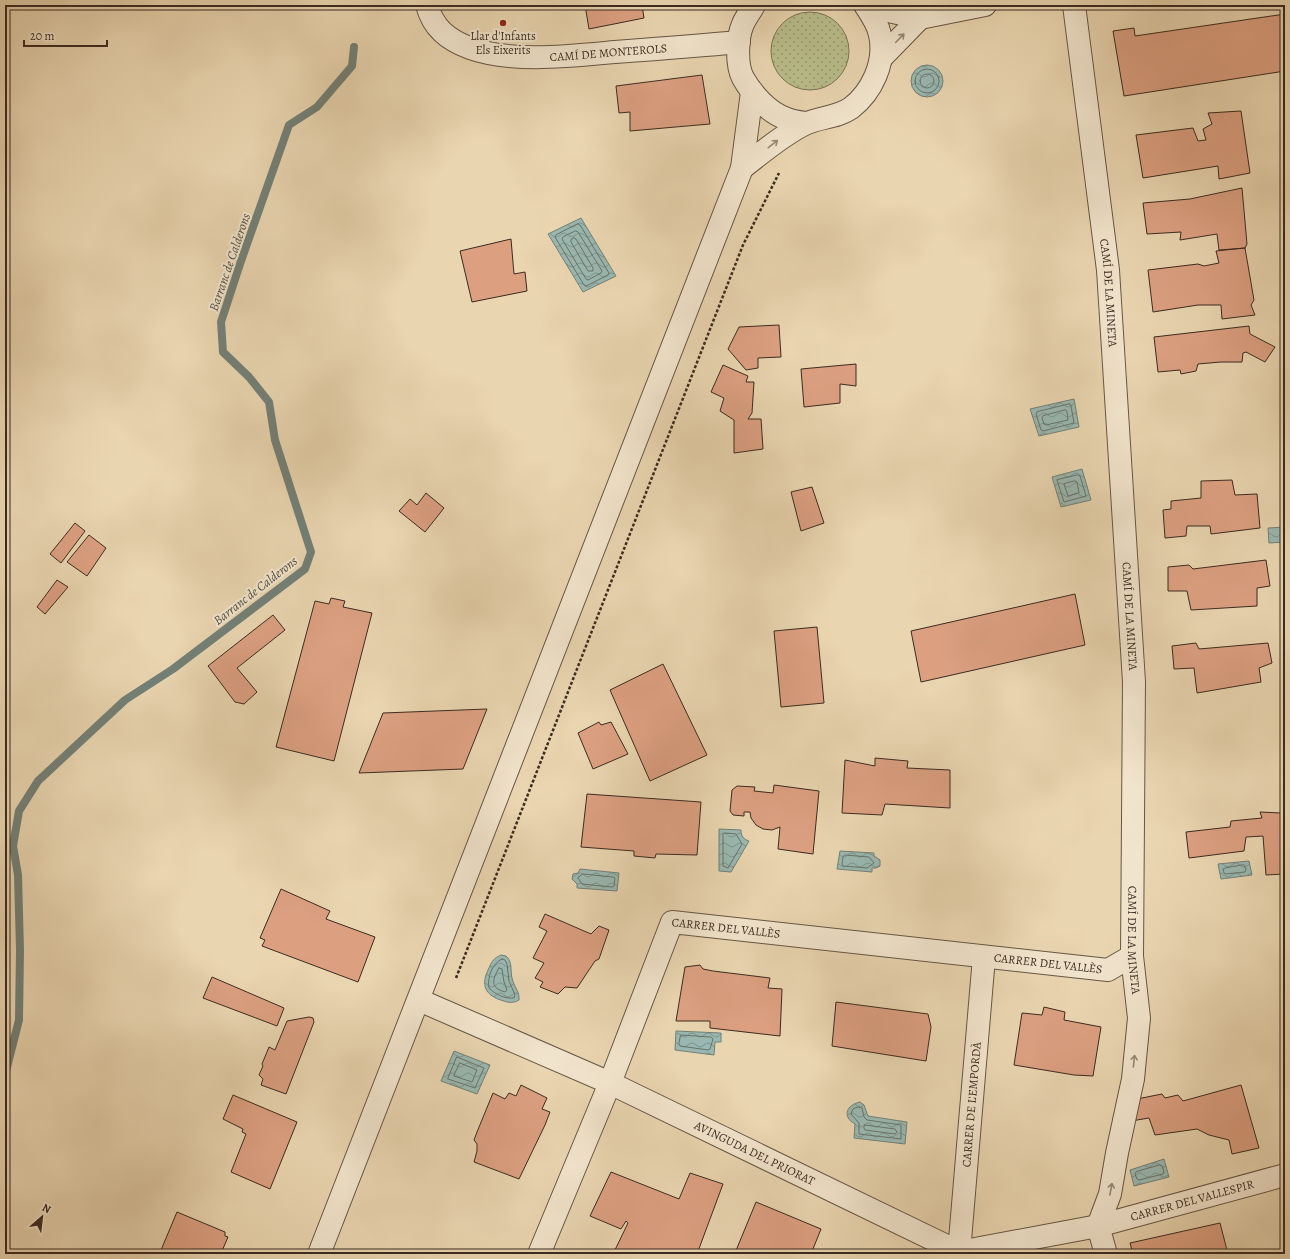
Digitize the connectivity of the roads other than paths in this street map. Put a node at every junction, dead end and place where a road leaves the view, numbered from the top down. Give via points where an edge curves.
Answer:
1 (427, 5) edge
2 (754, 5) edge
3 (865, 5) edge
4 (872, 5) edge
5 (985, 5) edge
6 (1074, 5) edge
7 (920, 18) junction
8 (738, 42) junction
9 (881, 58) junction
10 (752, 92) junction
11 (806, 123) junction
12 (742, 168) junction
13 (1132, 956) junction
14 (984, 957) junction
15 (419, 1000) junction
16 (610, 1083) junction
17 (1285, 1175) edge
18 (1098, 1226) junction
19 (959, 1252) junction
20 (319, 1254) edge
21 (539, 1254) edge
22 (1106, 1254) edge

1 - 8 street, CAMÍ DE MONTEROLS via 435,24 444,34 470,48 512,56 569,56
2 - 8 street via 743,24
3 - 9 street via 874,18 880,35
4 - 7 street
5 - 7 street
6 - 13 street, CAMÍ DE LA MINETA via 1108,270 1134,682
9 -> 7 street
8 - 10 street via 742,77
9 - 11 street via 868,91 850,108 827,118
10 - 11 street via 767,108 778,115
10 - 12 street
12 -> 11 street via 784,135
12 - 15 street
13 - 14 street, CARRER DEL VALLÈS via 1108,970
18 -> 13 street, CAMÍ DE LA MINETA via 1110,1194 1132,1079 1139,1018
14 - 16 street, CARRER DEL VALLÈS via 672,922
14 - 19 street, CARRER DE L'EMPORDÀ
15 - 16 street, AVINGUDA DEL PRIORAT
15 - 20 street
16 - 19 street, AVINGUDA DEL PRIORAT
16 - 21 street, CARRER DEL VALLÈS
17 - 18 street, CARRER DEL VALLESPIR
18 - 19 street
18 - 22 street

